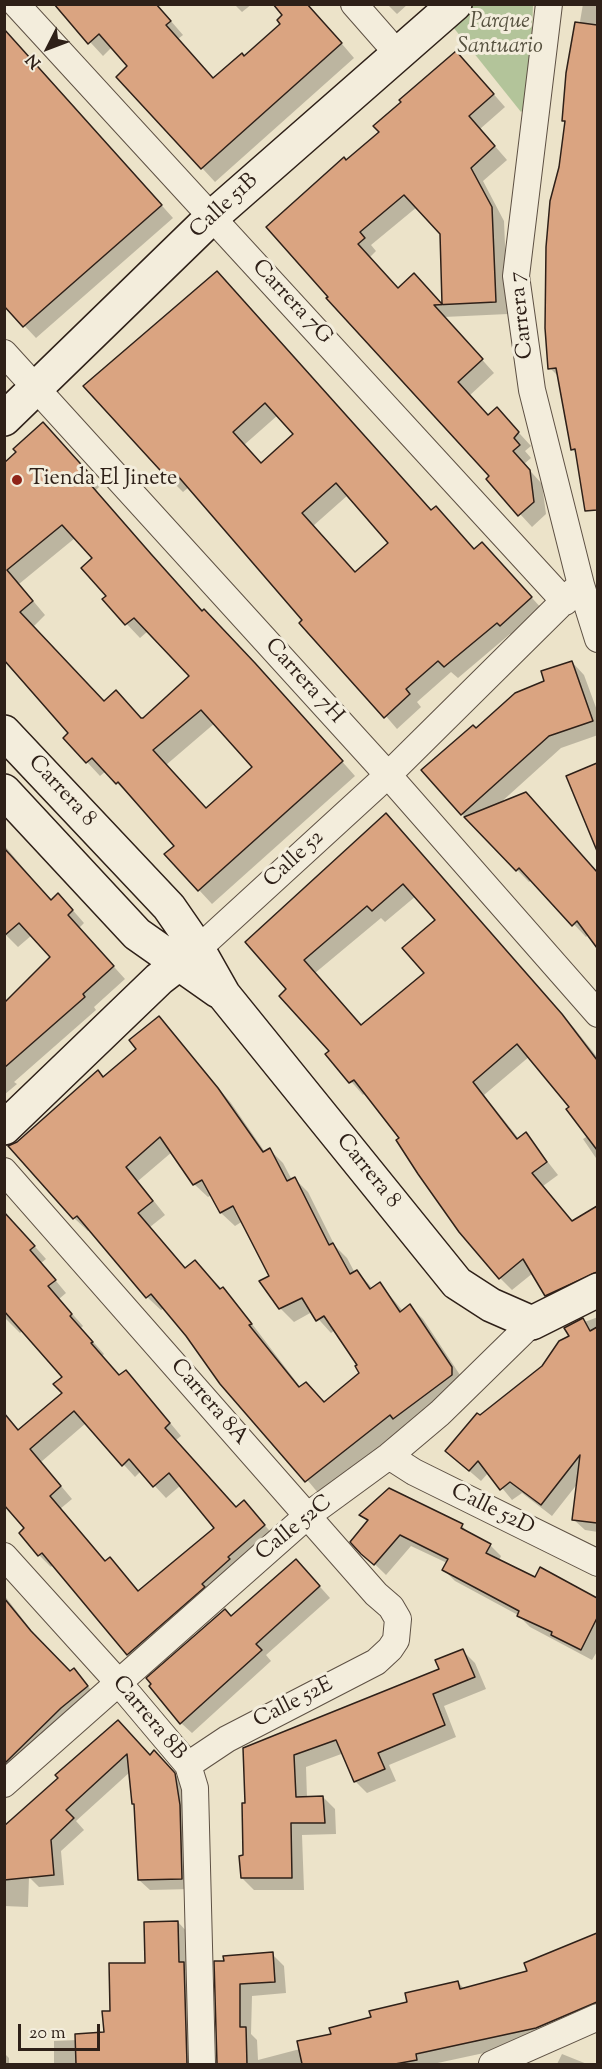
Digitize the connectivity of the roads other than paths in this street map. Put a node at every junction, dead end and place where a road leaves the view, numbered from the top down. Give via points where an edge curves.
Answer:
1 (16, 4) edge
2 (354, 4) edge
3 (455, 4) edge
4 (549, 4) edge
5 (398, 53) junction
6 (212, 217) junction
7 (4, 353) edge
8 (38, 389) junction
9 (4, 419) edge
10 (573, 593) junction
11 (597, 639) edge
12 (4, 732) edge
13 (388, 775) junction
14 (4, 790) edge
15 (188, 957) junction
16 (597, 1014) edge
17 (4, 1128) edge
18 (4, 1171) edge
19 (597, 1290) edge
20 (532, 1323) junction
21 (389, 1456) junction
22 (307, 1516) junction
23 (4, 1556) edge
24 (597, 1563) edge
25 (396, 1640) joint
26 (118, 1682) junction
27 (188, 1765) junction
28 (4, 1784) edge
29 (597, 2017) edge
30 (202, 2064) edge
31 (492, 2064) edge

1 - 6 street, Carrera 7G
2 - 5 street
3 - 5 street, Calle 51B
4 - 10 street, Carrera 7 via 516,276 532,390
5 - 6 street, Calle 51B
6 - 8 street, Calle 51B
6 - 10 street, Carrera 7G
7 - 8 street, Carrera 7H
8 - 9 street, Calle 51B
8 - 13 street, Carrera 7H
10 - 11 street, Carrera 7G
10 - 13 street, Calle 52
12 - 15 street, Carrera 8 via 168,907
13 - 15 street, Calle 52
13 - 16 street, Carrera 7H
14 - 15 street, Carrera 8 via 136,934
15 - 17 street, Calle 52 via 159,979
15 - 20 street, Carrera 8 via 224,995 457,1283 491,1305
18 - 22 street, Carrera 8A
19 - 20 street, Calle 52C
20 - 21 street, Calle 52C via 440,1413
21 - 22 street, Calle 52C
21 - 24 street, Calle 52D
22 - 25 street, Carrera 8A via 391,1607 398,1619
22 - 26 street, Calle 52C
23 - 26 street, Carrera 8B
25 - 27 street, Calle 52E via 376,1662 227,1739
26 - 27 street, Carrera 8B
26 - 28 street, Calle 52C
27 - 30 street, Carrera 8B via 195,1788
29 - 31 street

